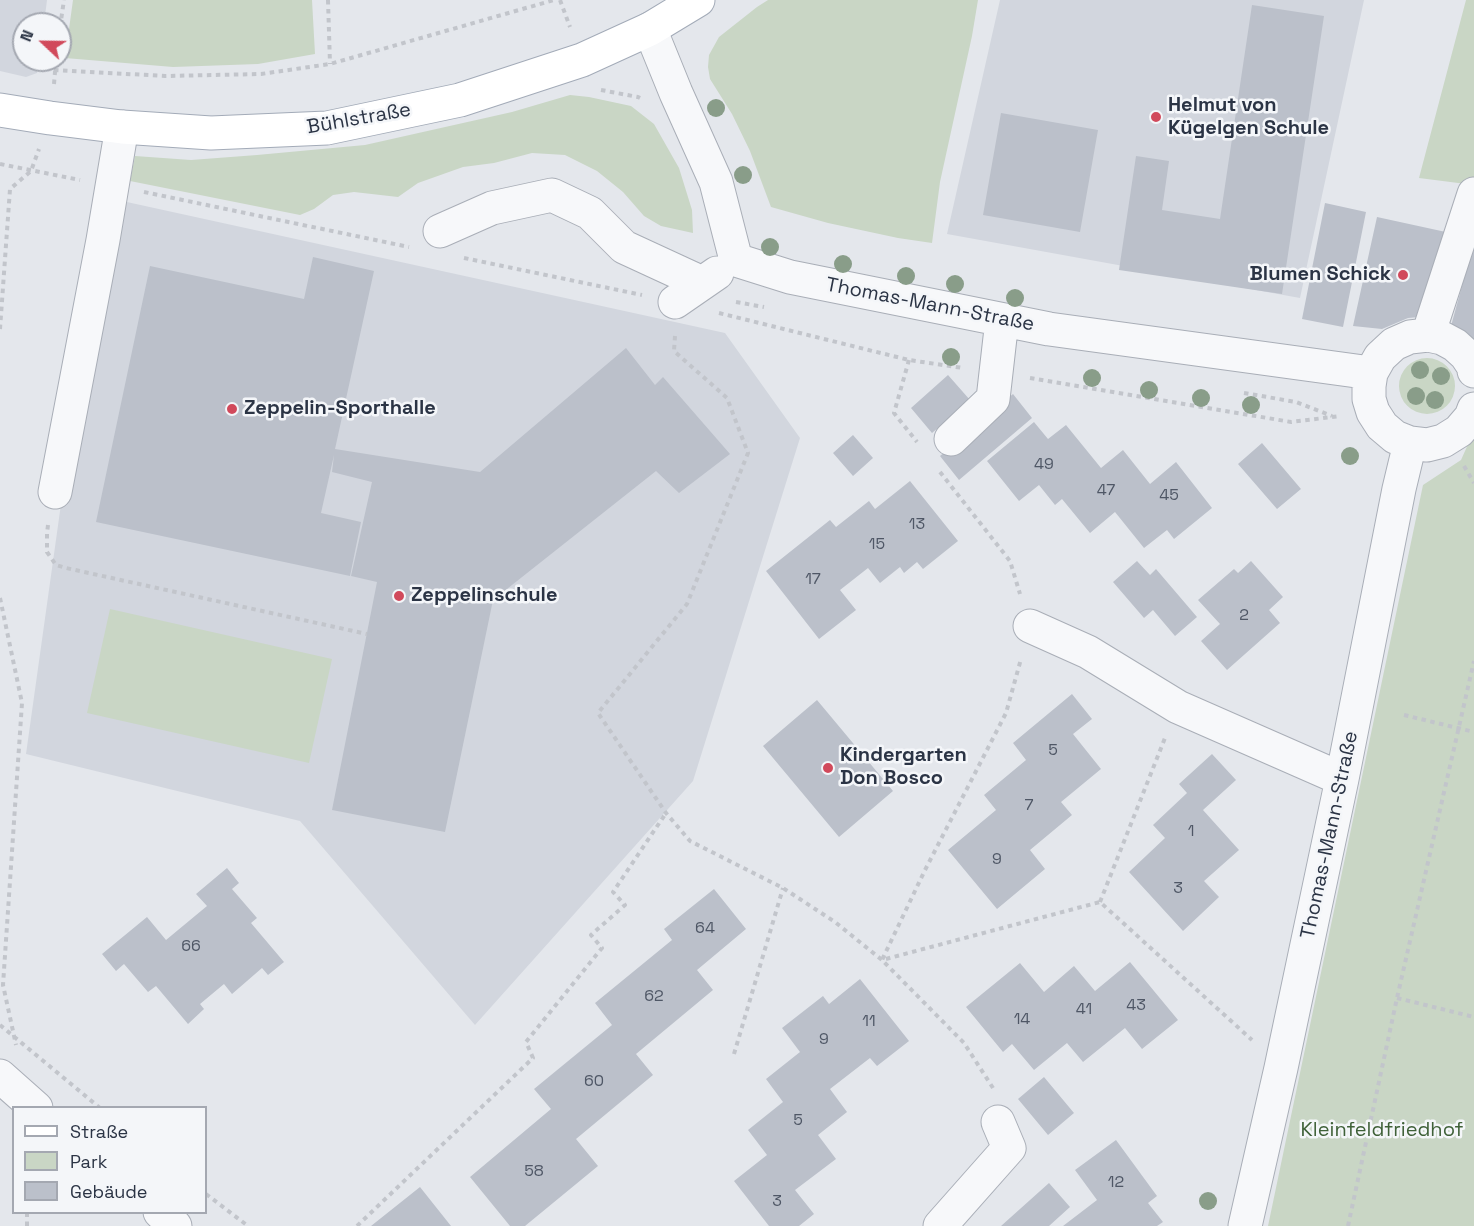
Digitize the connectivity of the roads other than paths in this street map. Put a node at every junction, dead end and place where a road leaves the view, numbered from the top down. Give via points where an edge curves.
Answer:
1 (698, 0) edge
2 (650, 29) junction
3 (0, 110) edge
4 (122, 127) junction
5 (1474, 194) edge
6 (429, 240) road end
7 (736, 260) junction
8 (702, 284) junction
9 (675, 302) road end
10 (1002, 320) junction
11 (1428, 335) junction
12 (1474, 371) edge
13 (1371, 373) junction
14 (1474, 409) edge
15 (1410, 443) junction
16 (937, 444) road end
17 (1459, 461) edge
18 (55, 492) road end
19 (1030, 626) road end
20 (1342, 779) junction
21 (0, 1076) edge
22 (35, 1106) edge
23 (998, 1122) road end
24 (162, 1214) edge
25 (176, 1226) edge
26 (940, 1226) edge
27 (1245, 1226) edge

1 - 2 main road, Bühlstraße
2 - 4 main road, Bühlstraße via 582,60 460,100 327,128 212,133
2 - 7 street via 716,182
3 - 4 main road, Bühlstraße
4 - 18 street
5 - 11 street
6 - 8 street via 492,208 552,195 590,213 624,247
7 - 8 street
7 - 10 street, Thomas-Mann-Straße via 790,277
8 - 9 street
10 - 13 street, Thomas-Mann-Straße
10 - 16 street via 993,399
11 - 12 street via 1455,345
11 - 13 street via 1410,336 1394,344
13 - 15 street via 1369,399 1373,412 1395,437
14 - 17 street via 1459,431
15 - 17 street via 1427,445
15 - 20 street, Thomas-Mann-Straße
19 - 20 street via 1088,652 1178,707
20 - 27 street, Thomas-Mann-Straße
21 - 22 street
23 - 26 street via 1009,1148
24 - 25 street

